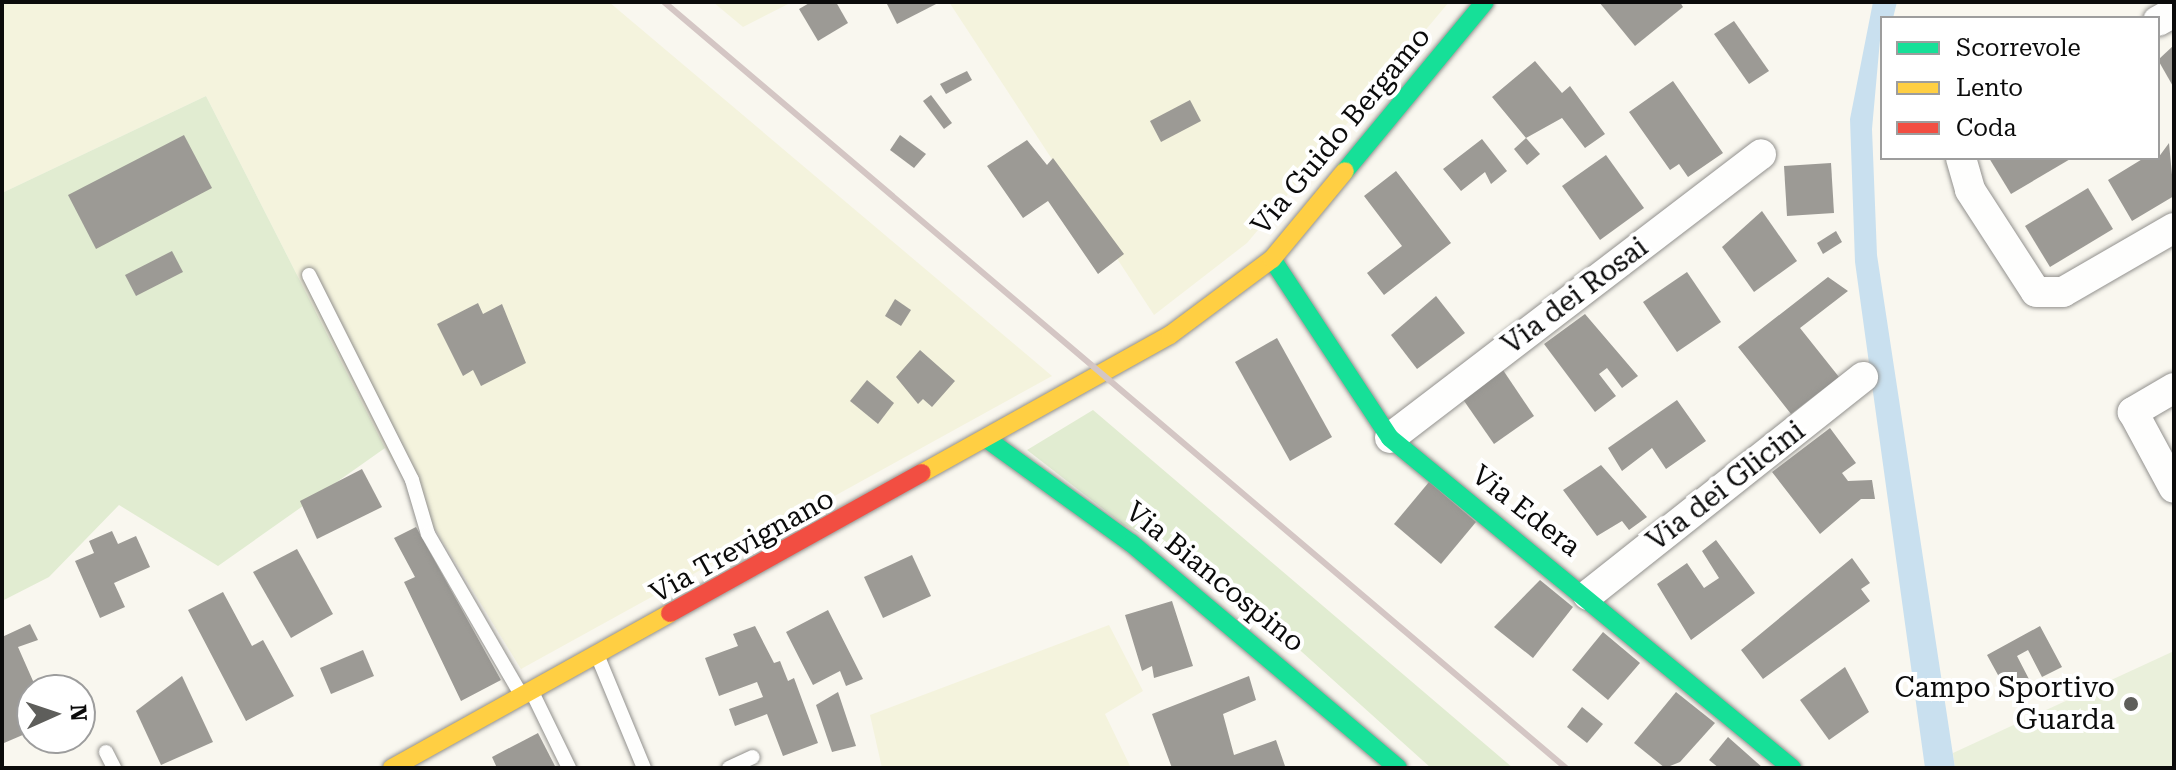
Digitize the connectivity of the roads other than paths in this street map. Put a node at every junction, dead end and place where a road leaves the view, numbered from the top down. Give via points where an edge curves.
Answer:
1 (1485, 2) edge
2 (1761, 154) dead end
3 (1962, 160) edge
4 (2174, 228) edge
5 (1272, 259) junction
6 (309, 275) dead end
7 (1863, 377) dead end
8 (2174, 388) edge
9 (1390, 438) junction
10 (988, 440) junction
11 (2174, 488) edge
12 (1588, 595) junction
13 (598, 656) junction
14 (527, 694) junction
15 (106, 752) dead end
16 (753, 757) dead end
17 (114, 768) edge
18 (392, 768) edge
19 (569, 768) edge
20 (644, 768) edge
21 (729, 768) edge
22 (1398, 768) edge
23 (1792, 768) edge

1 - 5 main road, Via Guido Bergamo
2 - 9 street, Via dei Rosai
3 - 4 street via 1970,190 2036,292 2063,292
5 - 9 main road, Via Edera
5 - 10 main road, Via Guido Bergamo via 1141,354
6 - 14 lane via 412,480 428,534
7 - 12 street, Via dei Glicini
8 - 11 street via 2133,412
9 - 12 main road, Via Edera
10 - 13 main road, Via Trevignano
10 - 22 main road, Via Biancospino via 1131,543
12 - 23 main road, Via Edera
13 - 14 main road, Via Trevignano
13 - 20 lane
14 - 18 main road, Via Trevignano
14 - 19 lane
15 - 17 lane
16 - 21 lane

